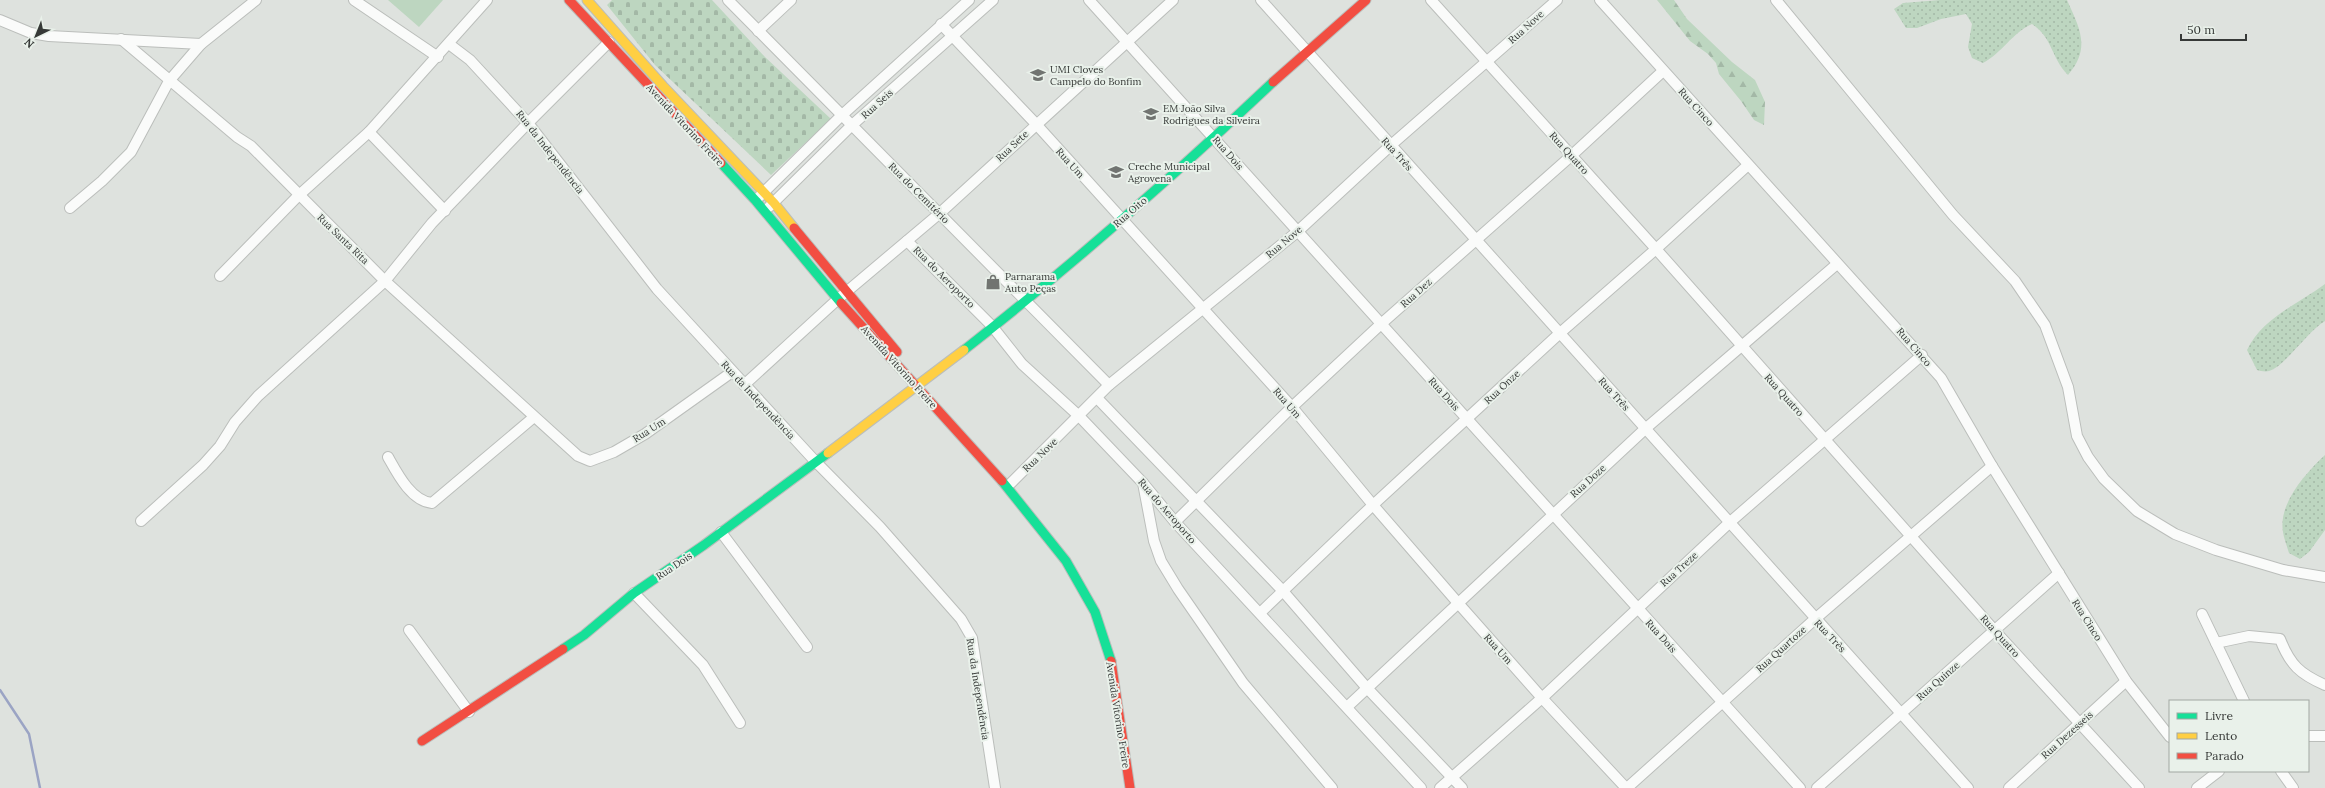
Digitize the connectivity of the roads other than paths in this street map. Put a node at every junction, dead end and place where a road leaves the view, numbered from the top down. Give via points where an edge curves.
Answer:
1 (256, 0) edge
2 (354, 0) edge
3 (487, 0) edge
4 (569, 0) edge
5 (589, 0) edge
6 (728, 0) edge
7 (791, 0) edge
8 (969, 0) edge
9 (992, 0) edge
10 (1089, 0) edge
11 (1173, 0) edge
12 (1261, 0) edge
13 (1366, 0) edge
14 (1431, 0) edge
15 (1557, 0) edge
16 (1600, 0) edge
17 (1776, 0) edge
18 (0, 20) edge
19 (941, 24) junction
20 (758, 30) junction
21 (952, 35) junction
22 (121, 38) junction
23 (609, 42) junction
24 (1127, 43) junction
25 (200, 44) junction
26 (449, 44) junction
27 (1306, 51) junction
28 (438, 57) junction
29 (1487, 63) junction
30 (1663, 72) junction
31 (169, 81) junction
32 (841, 116) junction
33 (528, 123) junction
34 (1036, 124) junction
35 (852, 126) junction
36 (369, 132) junction
37 (1215, 137) junction
38 (1390, 146) junction
39 (1571, 156) junction
40 (1748, 165) junction
41 (765, 192) junction
42 (298, 196) junction
43 (756, 201) junction
44 (774, 203) junction
45 (70, 208) dead end
46 (445, 211) junction
47 (765, 211) junction
48 (940, 213) junction
49 (1121, 220) junction
50 (1297, 232) junction
51 (1476, 240) junction
52 (907, 241) junction
53 (1656, 249) junction
54 (1838, 264) junction
55 (220, 276) dead end
56 (385, 281) junction
57 (849, 291) junction
58 (838, 299) junction
59 (1025, 302) junction
60 (1203, 311) junction
61 (1381, 324) junction
62 (992, 326) junction
63 (1560, 333) junction
64 (1741, 346) junction
65 (1922, 355) junction
66 (732, 372) junction
67 (744, 385) junction
68 (919, 385) junction
69 (1109, 385) junction
70 (1097, 398) junction
71 (1292, 407) junction
72 (1080, 416) junction
73 (534, 417) junction
74 (1466, 419) junction
75 (1645, 429) junction
76 (1825, 440) junction
77 (562, 442) joint
78 (388, 457) dead end
79 (815, 460) junction
80 (1992, 466) junction
81 (1011, 483) junction
82 (1143, 483) junction
83 (1198, 501) junction
84 (1373, 505) junction
85 (1552, 514) junction
86 (141, 521) dead end
87 (1175, 522) junction
88 (1729, 523) junction
89 (721, 532) junction
90 (1911, 536) junction
91 (2059, 573) junction
92 (2325, 577) edge
93 (1282, 590) junction
94 (634, 593) junction
95 (1458, 603) junction
96 (1636, 608) junction
97 (1260, 613) junction
98 (2202, 614) dead end
99 (1815, 619) junction
100 (409, 630) dead end
101 (1995, 631) junction
102 (2216, 643) junction
103 (807, 648) dead end
104 (2126, 682) junction
105 (2325, 685) edge
106 (1366, 687) junction
107 (1542, 698) junction
108 (2244, 700) edge
109 (1721, 703) junction
110 (1347, 707) junction
111 (468, 712) junction
112 (1901, 713) junction
113 (740, 723) dead end
114 (2080, 724) junction
115 (2169, 736) edge
116 (2309, 736) edge
117 (2325, 736) edge
118 (422, 741) dead end
119 (2282, 772) edge
120 (2211, 773) edge
121 (1453, 778) junction
122 (995, 788) edge
123 (1130, 788) edge
124 (1137, 788) edge
125 (1332, 788) edge
126 (1420, 788) edge
127 (1440, 788) edge
128 (1462, 788) edge
129 (1627, 788) edge
130 (1800, 788) edge
131 (1817, 788) edge
132 (1968, 788) edge
133 (2008, 788) edge
134 (2139, 788) edge
135 (2197, 788) edge
136 (2293, 788) edge

1 - 25 street
2 - 28 street
3 - 26 street
4 - 23 street, Avenida Vitorino Freire
5 - 41 street, Avenida Vitorino Freire via 663,86
6 - 20 street, Rua do Cemitério
7 - 20 street
8 - 19 street
9 - 21 street, Rua Seis
10 - 24 street, Rua Dois
11 - 24 street, Rua Sete
12 - 27 street, Rua Três
13 - 27 street, Rua Oito
14 - 29 street, Rua Quatro
15 - 29 street, Rua Nove
16 - 30 street, Rua Cinco
17 - 92 street via 1954,215 2015,281 2045,325 2068,387 2077,436 2104,479 2137,511 2175,534 2216,550 2283,570
18 - 22 street via 32,33 49,36
19 - 21 street, Rua Um
19 - 32 street
20 - 32 street, Rua do Cemitério
21 - 34 street, Rua Um
21 - 35 street, Rua Seis
22 - 25 street
22 - 31 street, Rua Santa Rita
23 - 33 street
23 - 43 street, Avenida Vitorino Freire
24 - 34 street, Rua Sete
24 - 37 street, Rua Dois
25 - 31 street
26 - 28 street
26 - 33 street, Rua da Independência via 470,60
27 - 37 street, Rua Oito
27 - 38 street, Rua Três
28 - 36 street
29 - 38 street, Rua Nove
29 - 39 street, Rua Quatro
30 - 39 street, Rua Dez
30 - 40 street, Rua Cinco
31 - 42 street, Rua Santa Rita via 237,138 251,146
31 - 45 street via 131,152 102,182
32 - 35 street, Rua do Cemitério
32 - 41 street
33 - 46 street
33 - 66 street, Rua da Independência via 657,289
34 - 48 street, Rua Sete
34 - 49 street, Rua Um
35 - 44 street, Rua Seis
35 - 48 street, Rua do Cemitério
36 - 42 street
36 - 46 street
37 - 49 street, Rua Oito
37 - 50 street, Rua Dois
38 - 50 street, Rua Nove
38 - 51 street, Rua Três
39 - 51 street, Rua Dez
39 - 53 street, Rua Quatro
40 - 53 street, Rua Onze
40 - 54 street, Rua Cinco
41 - 43 street
41 - 44 street, Avenida Vitorino Freire
42 - 55 street
42 - 56 street, Rua Santa Rita
43 - 47 street, Avenida Vitorino Freire
44 - 47 street, Rua Seis
44 - 57 street, Avenida Vitorino Freire
46 - 56 street
47 - 58 street, Avenida Vitorino Freire
48 - 52 street, Rua Sete
48 - 59 street, Rua do Cemitério
49 - 59 street, Rua Oito
49 - 60 street, Rua Um
50 - 60 street, Rua Nove
50 - 61 street, Rua Dois
51 - 61 street, Rua Dez
51 - 63 street, Rua Três
52 - 57 street, Rua Sete
52 - 62 street, Rua do Aeroporto
53 - 63 street, Rua Onze
53 - 64 street, Rua Quatro
54 - 64 street, Rua Doze
54 - 65 street, Rua Cinco
56 - 73 street, Rua Santa Rita
56 - 86 street via 258,396 203,465
57 - 58 street
57 - 68 street, Avenida Vitorino Freire
58 - 67 street
58 - 68 street, Avenida Vitorino Freire
59 - 62 street, Rua Oito
59 - 69 street, Rua do Cemitério
60 - 69 street, Rua Nove
60 - 71 street, Rua Um
61 - 71 street, Rua Dez
61 - 74 street, Rua Dois
62 - 68 street, Rua Oito
62 - 72 street, Rua do Aeroporto via 1022,364
63 - 74 street, Rua Onze
63 - 75 street, Rua Três
64 - 75 street, Rua Doze
64 - 76 street, Rua Quatro
65 - 76 street, Rua Treze
65 - 80 street, Rua Cinco via 1950,391
66 - 67 street, Rua da Independência
66 - 77 street, Rua Um via 646,434 596,461 578,456
67 - 79 street, Rua da Independência
68 - 79 street, Rua Dois
68 - 81 street, Avenida Vitorino Freire
68 - 123 street, Avenida Vitorino Freire via 1050,539 1066,561 1095,612 1112,663
69 - 70 street, Rua Nove
70 - 72 street, Rua Nove
70 - 83 street
71 - 83 street, Rua Dez
71 - 84 street, Rua Um
72 - 81 street, Rua Nove
72 - 82 street, Rua do Aeroporto
73 - 77 street, Rua Santa Rita
73 - 78 street via 432,503 423,500 404,483
74 - 84 street, Rua Onze
74 - 85 street, Rua Dois
75 - 85 street, Rua Doze
75 - 88 street, Rua Três
76 - 88 street, Rua Treze
76 - 90 street, Rua Quatro
79 - 89 street, Rua Dois
79 - 122 street, Rua da Independência via 880,527 968,630 975,658
80 - 90 street, Rua Quartoze
80 - 91 street, Rua Cinco
81 - 124 street, Avenida Vitorino Freire via 1048,525 1076,563 1103,616 1114,646
82 - 87 street, Rua do Aeroporto
82 - 125 street via 1154,541 1161,561 1178,589 1243,683
83 - 87 street, Rua Dez
83 - 93 street
84 - 93 street, Rua Onze
84 - 95 street, Rua Um
85 - 95 street, Rua Doze
85 - 96 street, Rua Dois
87 - 97 street, Rua do Aeroporto
88 - 96 street, Rua Treze
88 - 99 street, Rua Três
89 - 94 street, Rua Dois
89 - 103 street
90 - 99 street, Rua Quartoze
90 - 101 street, Rua Quatro
91 - 101 street, Rua Quinze
91 - 104 street, Rua Cinco
93 - 97 street, Rua Onze
93 - 106 street
94 - 111 street, Rua Dois via 584,635
94 - 113 street via 703,665
95 - 106 street, Rua Doze
95 - 107 street, Rua Um
96 - 107 street, Rua Treze
96 - 109 street, Rua Dois
97 - 110 street, Rua do Aeroporto
98 - 102 street
99 - 109 street, Rua Quartoze
99 - 112 street, Rua Três
100 - 111 street
101 - 112 street, Rua Quinze
101 - 114 street, Rua Quatro
102 - 105 street via 2249,636 2280,639 2285,652 2303,675
102 - 108 street
104 - 114 street, Rua Dezesseis
104 - 115 street, Rua Cinco
106 - 110 street, Rua Doze
106 - 121 street
107 - 121 street, Rua Treze
107 - 129 street, Rua Um
109 - 129 street, Rua Quartoze
109 - 130 street, Rua Dois
110 - 126 street, Rua do Aeroporto
111 - 118 street, Rua Dois
112 - 131 street, Rua Quinze
112 - 132 street, Rua Três
114 - 133 street, Rua Dezesseis
114 - 134 street, Rua Quatro
116 - 117 street
119 - 136 street
120 - 135 street
121 - 127 street, Rua Treze
121 - 128 street

